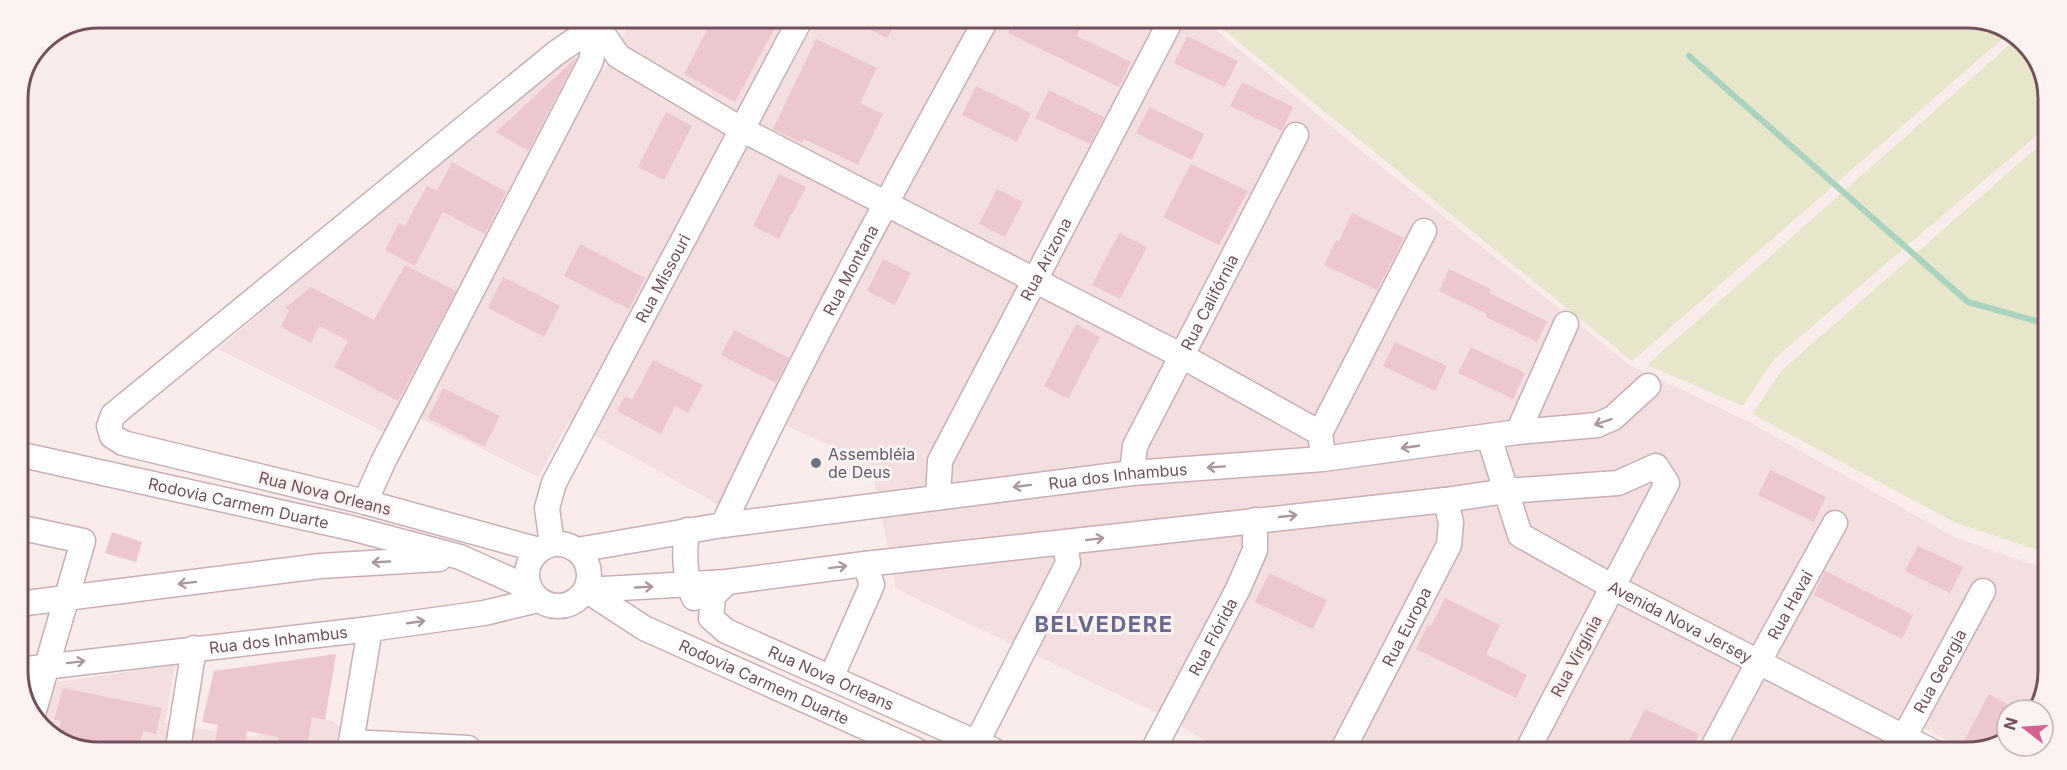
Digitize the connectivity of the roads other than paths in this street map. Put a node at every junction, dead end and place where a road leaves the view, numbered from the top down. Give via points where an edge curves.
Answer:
1 (591, 28) edge
2 (599, 28) edge
3 (603, 28) edge
4 (796, 28) edge
5 (982, 28) edge
6 (1167, 28) edge
7 (741, 129) junction
8 (1296, 135) dead end
9 (886, 204) junction
10 (1424, 231) dead end
11 (1034, 281) junction
12 (1566, 324) dead end
13 (1180, 355) junction
14 (1648, 386) dead end
15 (1518, 432) junction
16 (1320, 433) junction
17 (1489, 437) junction
18 (29, 456) edge
19 (1323, 459) junction
20 (1132, 472) junction
21 (1506, 491) junction
22 (938, 497) junction
23 (1445, 500) junction
24 (365, 502) junction
25 (1255, 520) junction
26 (1835, 523) dead end
27 (723, 525) junction
28 (29, 529) edge
29 (687, 530) junction
30 (1065, 543) junction
31 (577, 550) junction
32 (540, 552) junction
33 (460, 557) junction
34 (865, 564) junction
35 (727, 582) junction
36 (688, 585) junction
37 (1613, 587) junction
38 (586, 590) junction
39 (1983, 591) dead end
40 (533, 594) junction
41 (67, 598) junction
42 (29, 603) edge
43 (566, 606) junction
44 (711, 618) junction
45 (644, 628) junction
46 (370, 629) junction
47 (194, 648) junction
48 (1758, 663) junction
49 (47, 666) junction
50 (29, 668) edge
51 (831, 678) junction
52 (36, 702) edge
53 (179, 742) edge
54 (351, 742) edge
55 (898, 742) edge
56 (976, 742) edge
57 (987, 742) edge
58 (1157, 742) edge
59 (1345, 742) edge
60 (1532, 742) edge
61 (1716, 742) edge
62 (1896, 742) edge
63 (1901, 742) edge

1 - 24 street, Rua Nova Orleans via 555,53 113,415 109,426 112,436 123,443
2 - 24 street via 591,61
3 - 7 street via 618,56
4 - 7 street, Rua Missouri
5 - 9 street, Rua Montana
6 - 11 street, Rua Arizona
7 - 9 street
7 - 32 street, Rua Missouri via 554,483
8 - 13 street, Rua Califórnia
9 - 11 street
9 - 27 street, Rua Montana
10 - 16 street
11 - 13 street
11 - 22 street, Rua Arizona via 940,461
12 - 15 street
13 - 16 street
13 - 20 street, Rua Califórnia via 1134,446
14 -> 15 street, Rua dos Inhambus via 1613,418 1597,425
15 - 17 street, Rua dos Inhambus
16 - 19 street
17 -> 19 street, Rua dos Inhambus
17 - 21 street, Avenida Nova Jersey
18 - 33 street, Rodovia Carmem Duarte via 351,528
19 -> 20 street, Rua dos Inhambus
20 -> 22 street, Rua dos Inhambus
21 - 23 street
21 - 37 street, Avenida Nova Jersey via 1520,535
21 - 37 street, Rua Virgínia via 1618,483 1656,466 1667,483
22 - 27 street, Rua dos Inhambus
25 -> 23 street
23 - 59 street, Rua Europa via 1451,522 1449,545
24 - 32 street, Rua Nova Orleans
30 -> 25 street
25 - 58 street, Rua Flórida via 1255,550 1238,590
26 - 48 street, Rua Havaí
27 - 29 street, Rua dos Inhambus
28 - 41 street via 83,541
29 - 31 street, Rua dos Inhambus
29 - 36 street via 684,560
30 - 34 street
30 - 57 street via 1068,563
31 - 32 street via 565,544
31 - 38 street via 590,573
32 - 33 street, Rodovia Carmem Duarte
32 - 40 street via 527,574
33 - 40 street, Rodovia Carmem Duarte
33 -> 41 street via 320,566
35 -> 34 street
34 - 51 street via 872,585
35 - 36 street
35 - 44 street via 713,596
38 -> 36 street
36 - 44 street, Rua Nova Orleans via 696,602
37 - 48 street, Avenida Nova Jersey
37 - 60 street, Rua Virgínia
38 - 43 street
38 - 45 street, Rodovia Carmem Duarte
39 - 63 street, Rua Georgia
40 - 43 street via 551,607
46 -> 40 street, Rua dos Inhambus via 484,613
41 - 42 street
41 - 49 street
43 - 45 street, Rodovia Carmem Duarte
44 - 51 street, Rua Nova Orleans via 726,631
45 - 55 street, Rodovia Carmem Duarte
46 - 47 street, Rua dos Inhambus
46 - 54 street
49 -> 47 street, Rua dos Inhambus
47 - 53 street
48 - 61 street, Rua Havaí
48 - 62 street, Avenida Nova Jersey
49 - 50 street, Rua dos Inhambus
49 - 52 street
51 - 56 street, Rua Nova Orleans

